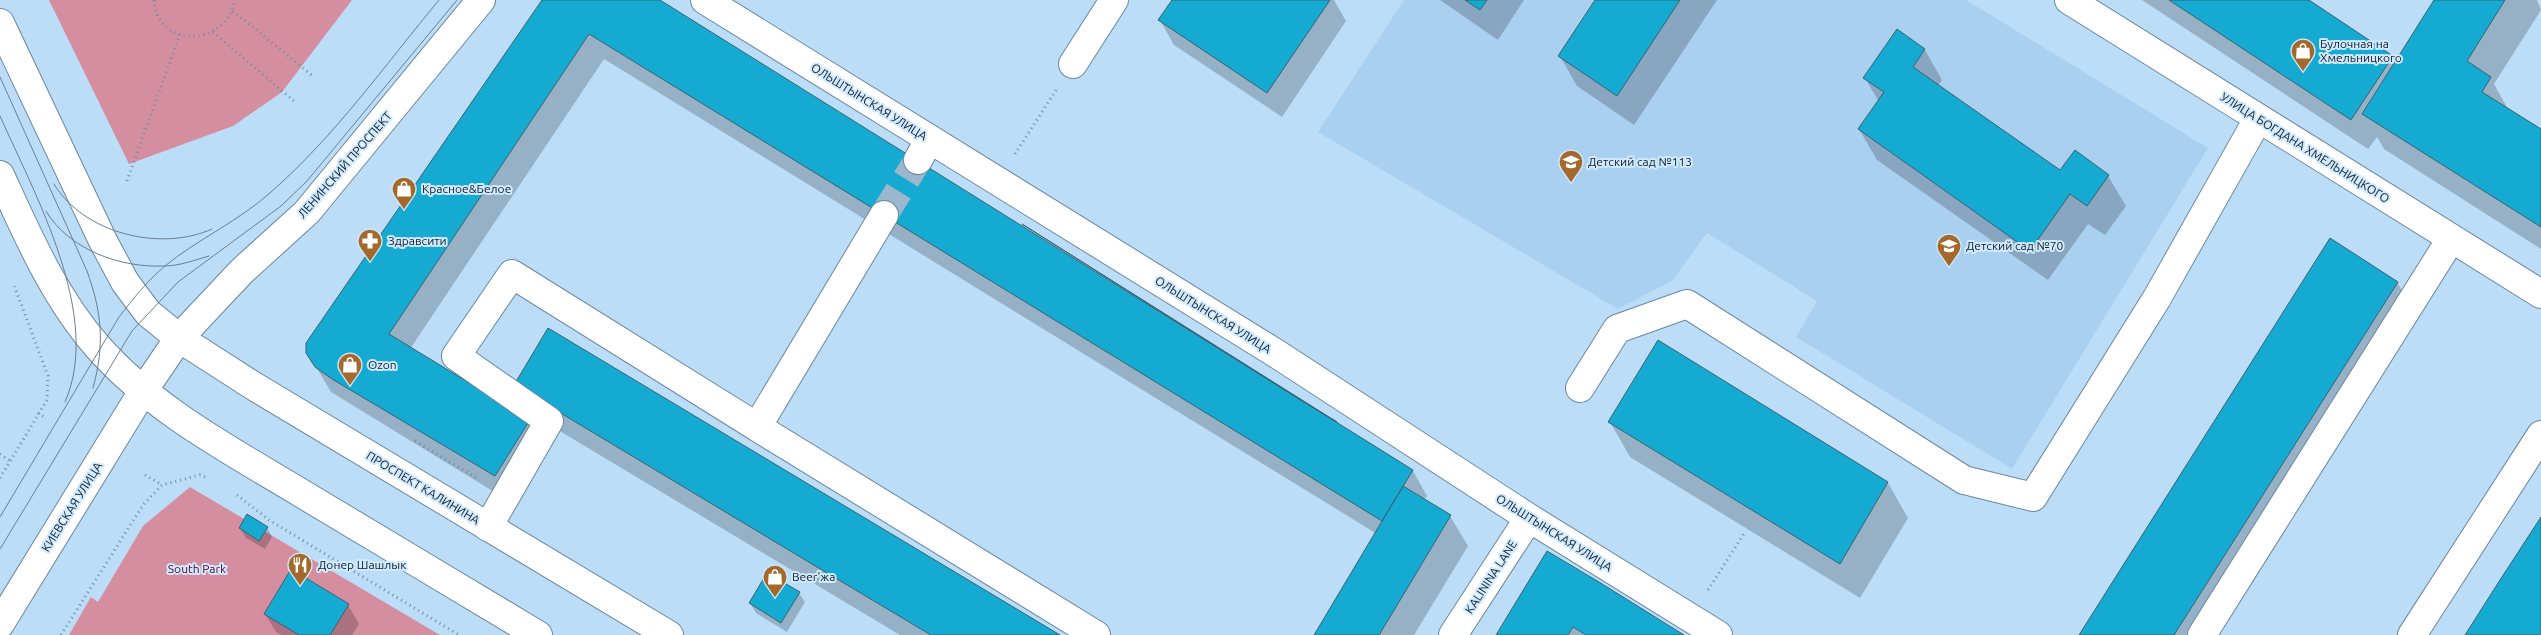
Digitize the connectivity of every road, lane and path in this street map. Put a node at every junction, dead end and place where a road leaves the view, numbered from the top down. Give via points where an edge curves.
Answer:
1 (154, 0) edge
2 (235, 0) edge
3 (481, 0) edge
4 (705, 0) edge
5 (1114, 0) edge
6 (2069, 0) edge
7 (233, 11) junction
8 (0, 23) edge
9 (213, 32) junction
10 (180, 34) junction
11 (1073, 64) joint
12 (314, 77) dead end
13 (294, 101) dead end
14 (2258, 119) junction
15 (0, 175) edge
16 (128, 180) dead end
17 (997, 181) junction
18 (884, 215) tunnel mouth
19 (2451, 239) junction
20 (11, 278) dead end
21 (2541, 294) edge
22 (179, 338) junction
23 (1580, 388) dead end
24 (143, 391) junction
25 (38, 413) junction
26 (46, 418) dead end
27 (757, 427) junction
28 (2541, 435) edge
29 (0, 454) edge
30 (10, 461) junction
31 (145, 475) dead end
32 (0, 478) edge
33 (217, 481) dead end
34 (162, 485) junction
35 (232, 492) dead end
36 (1529, 518) junction
37 (488, 527) junction
38 (1745, 532) dead end
39 (1690, 617) junction
40 (0, 624) edge
41 (61, 635) edge
42 (459, 635) edge
43 (538, 635) edge
44 (669, 635) edge
45 (1096, 635) edge
46 (1453, 635) edge
47 (1718, 635) edge
48 (2202, 635) edge
49 (2412, 635) edge

1 - 10 path via 160,18 168,28
2 - 7 path
3 - 22 street, ЛЕНИНСКИЙ ПРОСПЕКТ via 307,212 242,272
4 - 17 street, ОЛЬШТЫНСКАЯ УЛИЦА via 923,150
5 - 11 street
6 - 14 street, УЛИЦА БОГДАНА ХМЕЛЬНИЦКОГО
7 - 9 path
7 - 12 path
8 - 22 street, ПРОСПЕКТ КАЛИНИНА via 79,194 125,282 148,313
9 - 10 path via 192,37
9 - 13 path
10 - 16 path
11 - 17 path
14 - 19 street, УЛИЦА БОГДАНА ХМЕЛЬНИЦКОГО
14 - 23 street via 2157,298 2033,497 1964,480 1687,304 1617,329
15 - 24 street via 62,298 97,346
17 - 36 street, ОЛЬШТЫНСКАЯ УЛИЦА via 1277,354
18 - 27 street
19 - 21 street, УЛИЦА БОГДАНА ХМЕЛЬНИЦКОГО
19 - 48 street
20 - 25 path via 48,376 47,400
22 - 24 street, ЛЕНИНСКИЙ ПРОСПЕКТ
22 - 37 street, ПРОСПЕКТ КАЛИНИНА
24 - 40 street, КИЕВСКАЯ УЛИЦА
24 - 43 street via 218,444
25 - 26 path
25 - 30 path
27 - 37 street via 512,274 456,356 549,420
27 - 45 street
28 - 49 street
29 - 30 path
30 - 32 path
31 - 34 path
33 - 34 path via 200,475
34 - 41 path via 143,505
35 - 42 path via 269,520
36 - 39 street, ОЛЬШТЫНСКАЯ УЛИЦА
36 - 46 street, KALININA LANE
37 - 44 street, ПРОСПЕКТ КАЛИНИНА
38 - 39 path
39 - 47 street, ОЛЬШТЫНСКАЯ УЛИЦА

